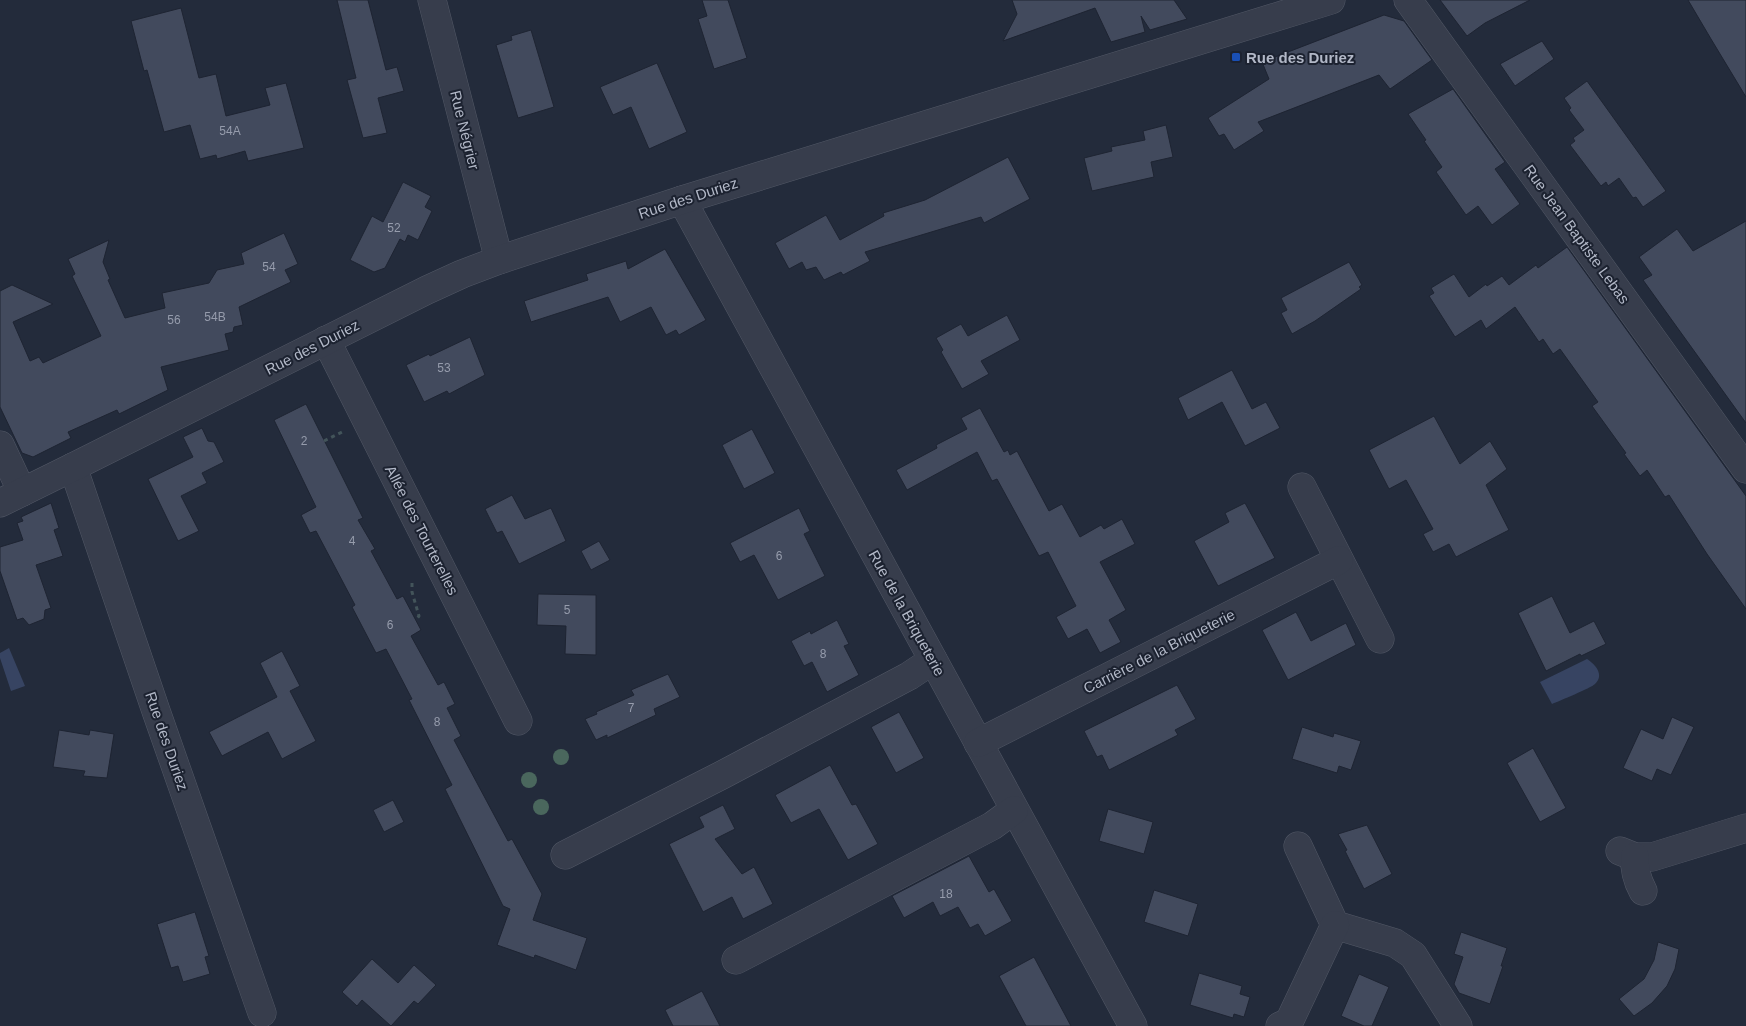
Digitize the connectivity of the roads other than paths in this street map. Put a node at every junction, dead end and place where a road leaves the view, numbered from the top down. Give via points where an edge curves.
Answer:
1 (432, 0) edge
2 (1330, 0) edge
3 (1408, 0) edge
4 (682, 200) junction
5 (498, 260) junction
6 (326, 340) junction
7 (1, 446) edge
8 (74, 467) junction
9 (1746, 469) edge
10 (1302, 487) dead end
11 (11, 497) edge
12 (1339, 560) junction
13 (1380, 638) dead end
14 (933, 660) junction
15 (518, 721) dead end
16 (978, 743) junction
17 (1014, 810) junction
18 (1746, 828) edge
19 (1298, 846) dead end
20 (565, 855) dead end
21 (1643, 891) dead end
22 (1335, 925) junction
23 (736, 960) dead end
24 (262, 1013) dead end
25 (1287, 1025) edge
26 (1132, 1026) edge
27 (1458, 1026) edge

1 - 5 street, Rue Négrier
2 - 4 street, Rue des Duriez
3 - 9 street, Rue Jean Baptiste Lebas
4 - 5 street, Rue des Duriez
4 - 14 street, Rue de la Briqueterie
5 - 6 street, Rue des Duriez via 441,283
6 - 8 street, Rue des Duriez
6 - 15 street, Allée des Tourterelles
7 - 11 street
8 - 11 street, Rue des Duriez
8 - 24 street, Rue des Duriez
10 - 12 street
12 - 13 street
12 - 16 street, Carrière de la Briqueterie
14 - 16 street, Rue de la Briqueterie
14 - 20 street via 900,681
16 - 17 street, Rue de la Briqueterie
17 - 23 street via 992,826
17 - 26 street, Rue de la Briqueterie
18 - 21 street via 1652,857 1628,854
19 - 22 street
22 - 25 street
22 - 27 street via 1395,943 1413,955

